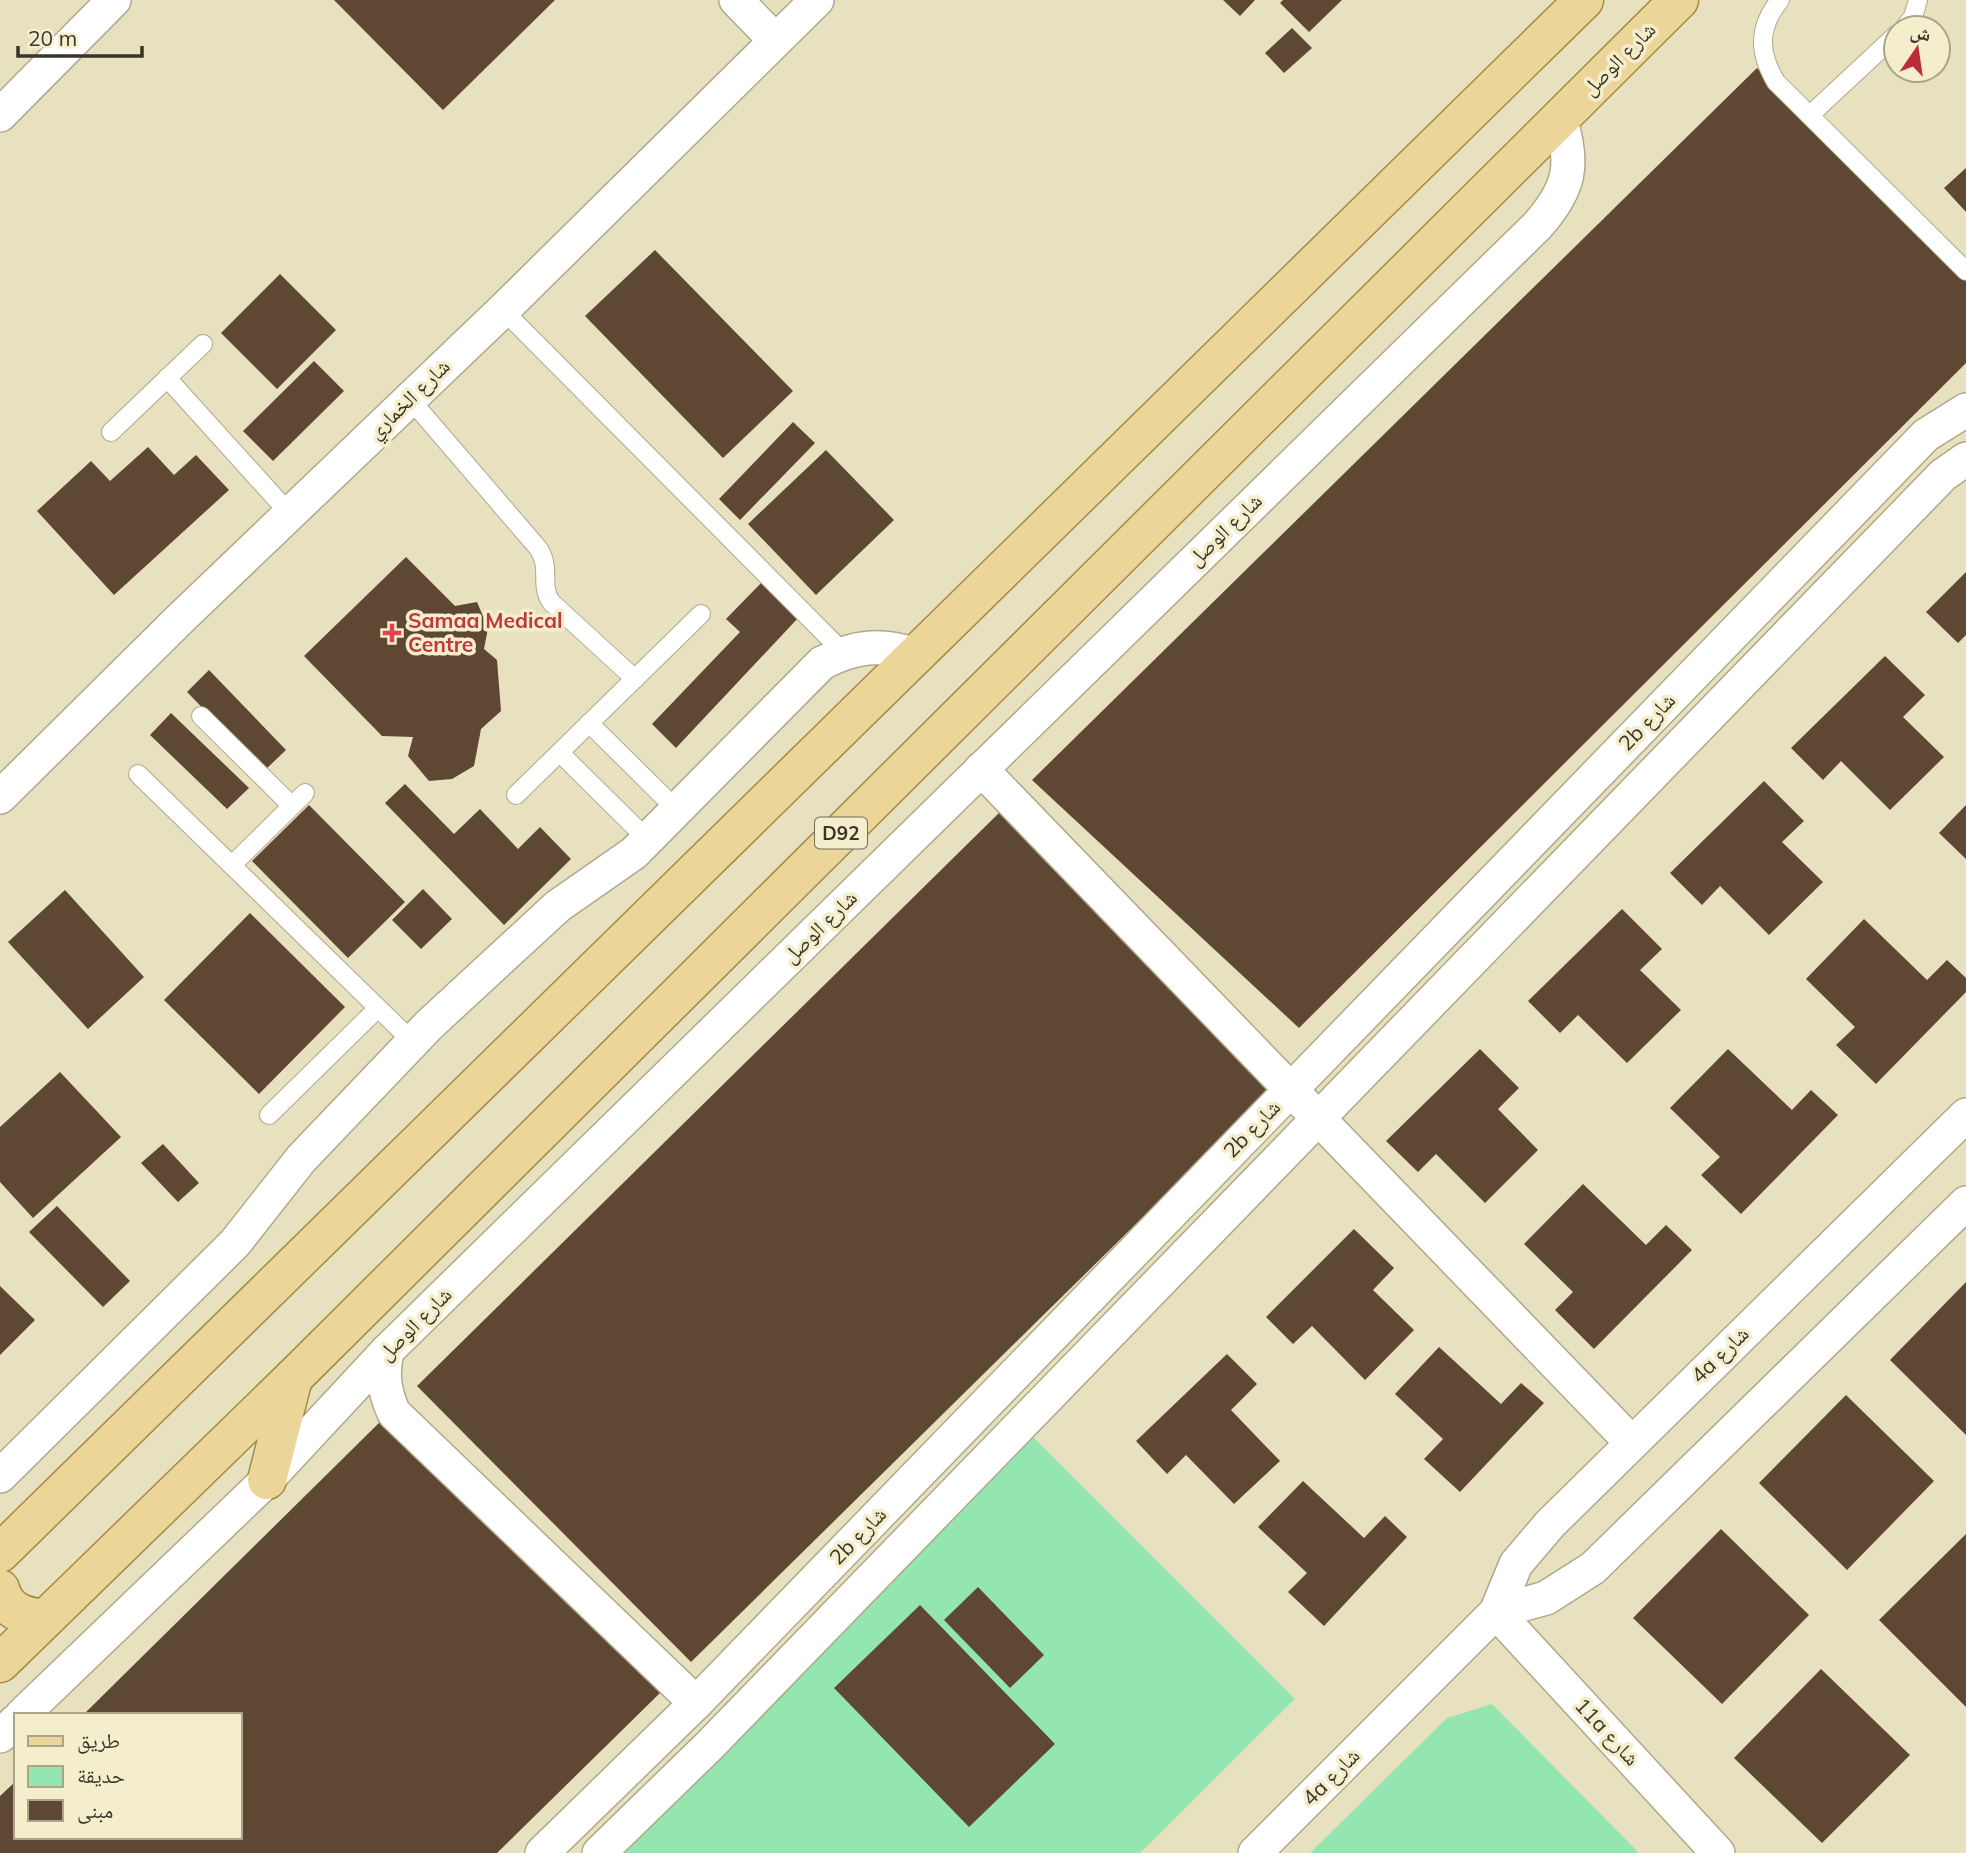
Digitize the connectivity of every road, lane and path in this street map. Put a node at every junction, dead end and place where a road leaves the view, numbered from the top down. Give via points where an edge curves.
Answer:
1 (114, 0) edge
2 (736, 0) edge
3 (817, 0) edge
4 (1584, 0) edge
5 (1679, 0) edge
6 (1780, 0) edge
7 (775, 40) junction
8 (1882, 49) edge
9 (1810, 115) junction
10 (0, 116) edge
11 (1560, 118) junction
12 (1966, 271) edge
13 (503, 310) junction
14 (203, 344) dead end
15 (167, 378) junction
16 (410, 399) junction
17 (1966, 410) edge
18 (111, 432) dead end
19 (1966, 459) edge
20 (289, 513) junction
21 (701, 614) dead end
22 (843, 652) junction
23 (916, 655) junction
24 (635, 678) junction
25 (201, 716) dead end
26 (589, 723) junction
27 (560, 753) junction
28 (981, 769) junction
29 (138, 774) dead end
30 (305, 793) dead end
31 (516, 795) dead end
32 (0, 797) edge
33 (292, 806) junction
34 (677, 810) junction
35 (648, 840) junction
36 (232, 865) junction
37 (378, 1007) junction
38 (413, 1042) junction
39 (1291, 1090) junction
40 (270, 1115) dead end
41 (1966, 1115) edge
42 (1318, 1118) junction
43 (1966, 1203) edge
44 (387, 1351) junction
45 (293, 1378) junction
46 (1631, 1442) junction
47 (0, 1476) edge
48 (267, 1480) junction
49 (10, 1543) edge
50 (0, 1588) edge
51 (1496, 1612) junction
52 (46, 1618) junction
53 (0, 1663) edge
54 (696, 1703) junction
55 (24, 1713) edge
56 (14, 1723) edge
57 (0, 1736) edge
58 (542, 1853) edge
59 (599, 1853) edge
60 (1255, 1853) edge
61 (1718, 1853) edge

1 - 10 street
2 - 7 street
3 - 7 street, شارع الخماري
4 - 23 main road
5 - 11 main road, شارع الوصل / D92
6 - 9 lane via 1769,13 1761,48 1776,82
7 - 13 street, شارع الخماري
8 - 9 lane
9 - 12 lane
11 - 28 street, شارع الوصل via 1569,146 1568,176 1557,204
11 - 45 main road, شارع الوصل / D92
13 - 16 street, شارع الخماري
13 - 22 lane
14 - 15 lane
15 - 18 lane
15 - 20 lane
16 - 20 street, شارع الخماري
16 - 24 lane via 545,558 545,589 551,602
17 - 39 street, 2b شارع via 1926,435
19 - 42 street, 2b شارع via 1943,475
20 - 32 street, شارع الخماري
21 - 24 lane
22 - 23 street via 883,646
22 - 34 street via 822,663
23 - 49 main road
24 - 26 lane
25 - 33 lane
26 - 27 lane
26 - 34 lane
27 - 31 lane
27 - 35 lane
28 - 39 street
28 - 44 street, شارع الوصل
29 - 36 lane
30 - 33 lane
33 - 36 lane
34 - 35 street
35 - 38 street via 558,906
36 - 37 lane
37 - 38 lane
37 - 40 lane
38 - 47 street via 301,1159 235,1243
39 - 42 street
39 - 54 street, 2b شارع
41 - 46 street, 4a شارع
42 - 46 street
42 - 59 street, 2b شارع
43 - 51 street, 4a شارع via 1593,1568 1546,1598
44 - 48 street, شارع الوصل
44 - 54 street via 385,1393 394,1413
45 - 48 main road
45 - 52 main road, شارع الوصل / D92
46 - 51 street, 4a شارع via 1532,1543 1516,1564
48 - 55 street, شارع الوصل
49 - 50 main road
50 - 52 main road via 14,1610
51 - 60 street, 4a شارع
51 - 61 street, 11a شارع
52 - 53 main road, شارع الوصل / D92
54 - 58 street, 2b شارع
56 - 57 street

